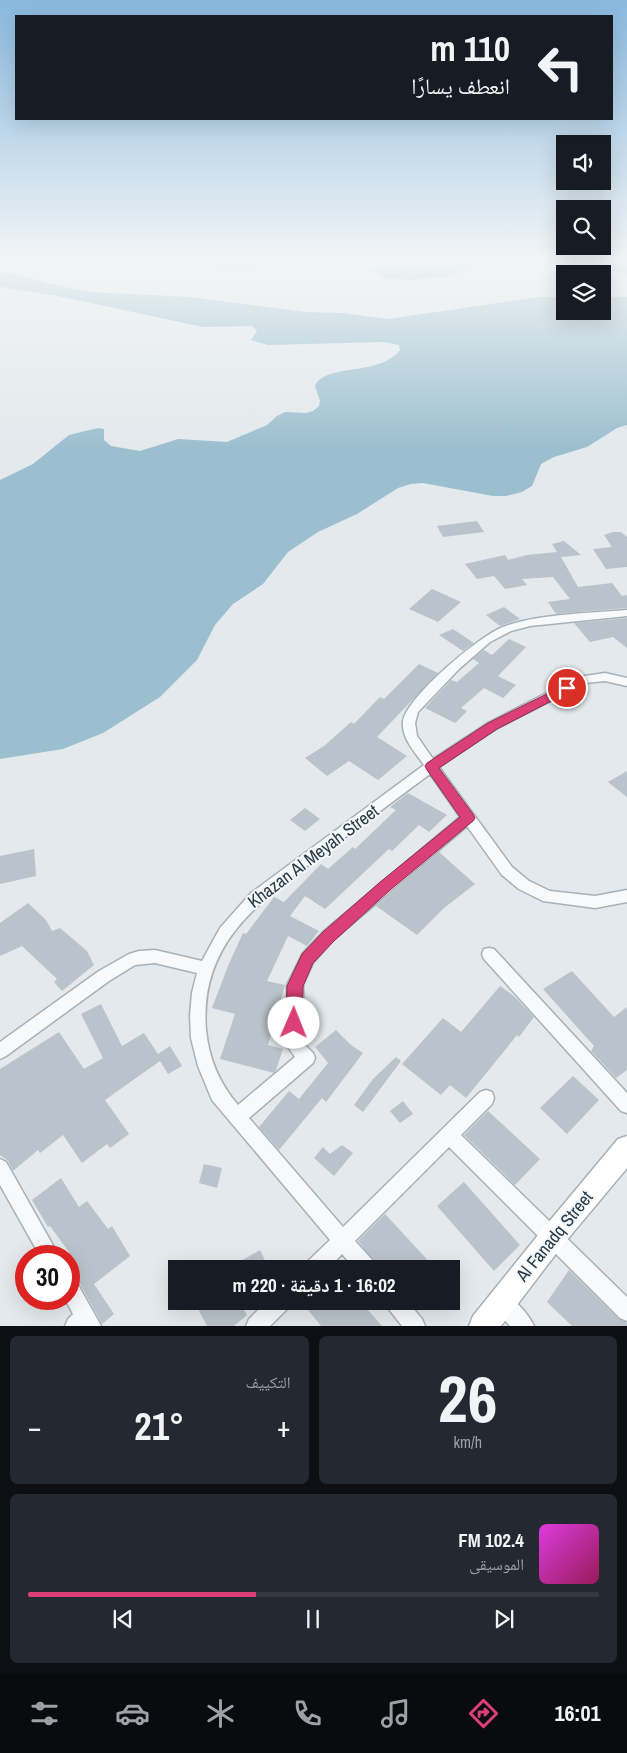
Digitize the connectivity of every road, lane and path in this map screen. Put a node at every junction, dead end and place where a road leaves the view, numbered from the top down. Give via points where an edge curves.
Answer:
1 (627, 613) edge
2 (627, 682) edge
3 (431, 766) junction
4 (468, 818) junction
5 (627, 896) edge
6 (488, 954) dead end
7 (206, 968) junction
8 (0, 1051) edge
9 (486, 1098) dead end
10 (627, 1105) edge
11 (238, 1117) junction
12 (449, 1135) junction
13 (627, 1148) edge
14 (0, 1168) edge
15 (552, 1238) junction
16 (343, 1240) junction
17 (44, 1245) edge
18 (323, 1260) edge
19 (360, 1260) edge
20 (501, 1302) junction
21 (78, 1310) edge
22 (272, 1310) edge
23 (402, 1310) edge
24 (627, 1310) edge
25 (84, 1323) edge
26 (256, 1326) edge
27 (415, 1326) edge
28 (483, 1326) edge
29 (524, 1326) edge

1 - 3 street via 530,623 506,629 486,640 455,666 412,711 408,723 411,737
2 - 3 street, Khazan Al Meyah Street via 596,677 582,680 492,726
3 - 4 street
3 - 7 street, Khazan Al Meyah Street via 256,897 218,941
4 - 5 street via 507,871 524,885 548,897 595,902
4 - 11 street via 384,887 308,958 295,986 294,1023 296,1047 307,1058
6 - 10 street
7 - 8 street via 150,956 137,958 104,976
7 - 11 street, Khazan Al Meyah Street via 198,998 198,1030 205,1062 218,1094
9 - 12 street
11 - 16 street, Khazan Al Meyah Street
12 - 15 street
12 - 16 street
13 - 15 street, Al Fanadq Street
14 - 17 street
15 - 20 street, Al Fanadq Street
15 - 24 street
16 - 18 street
16 - 19 street, Khazan Al Meyah Street
20 - 28 street, Al Fanadq Street
20 - 29 street
21 - 25 street
22 - 26 street
23 - 27 street

